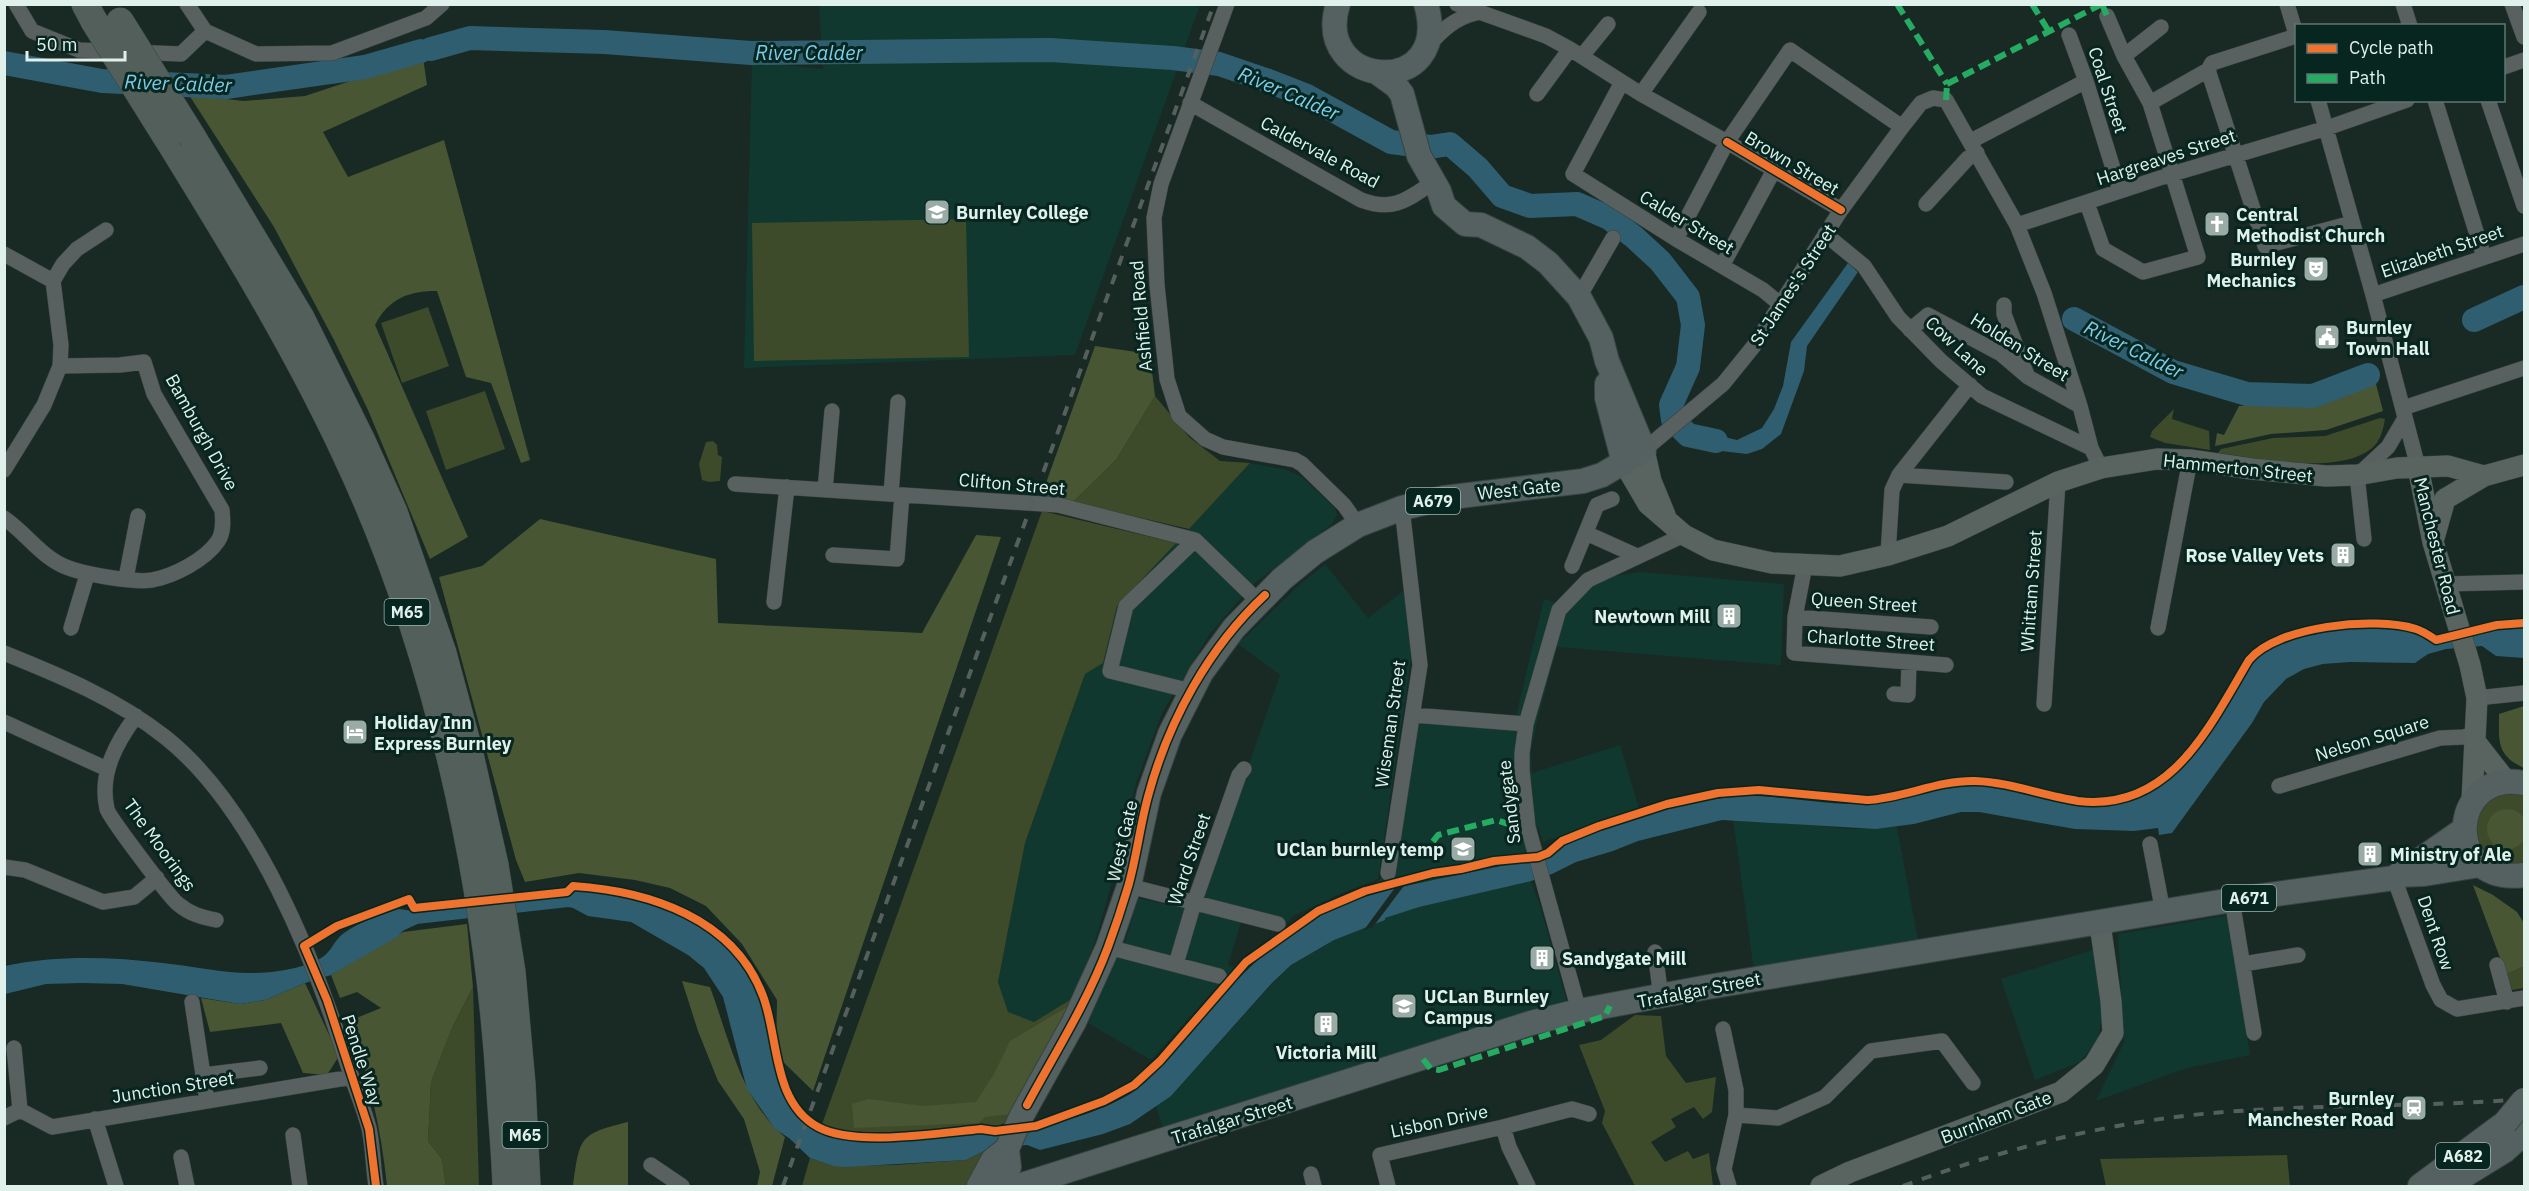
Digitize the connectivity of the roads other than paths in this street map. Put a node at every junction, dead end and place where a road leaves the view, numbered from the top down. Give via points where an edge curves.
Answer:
1 (16, 4) edge
2 (187, 4) edge
3 (442, 4) edge
4 (1227, 4) edge
5 (1324, 4) edge
6 (1338, 4) edge
7 (1426, 4) edge
8 (1457, 4) edge
9 (2287, 4) edge
10 (2403, 4) edge
11 (2512, 4) edge
12 (1699, 12) dead end
13 (102, 13) edge
14 (1476, 13) junction
15 (2107, 16) dead end
16 (1608, 24) dead end
17 (2409, 24) edge
18 (2161, 27) dead end
19 (205, 31) junction
20 (2295, 32) edge
21 (2068, 35) dead end
22 (2295, 35) edge
23 (1336, 37) junction
24 (2524, 37) edge
25 (1424, 52) junction
26 (1576, 52) junction
27 (2124, 56) junction
28 (2524, 60) edge
29 (2505, 67) edge
30 (2208, 70) junction
31 (1378, 73) junction
32 (2086, 81) junction
33 (1623, 82) junction
34 (1537, 94) dead end
35 (1641, 94) junction
36 (2319, 102) edge
37 (2401, 102) edge
38 (2436, 102) edge
39 (2489, 102) edge
40 (1191, 103) junction
41 (2150, 103) junction
42 (1410, 116) junction
43 (1902, 127) junction
44 (2327, 128) junction
45 (180, 138) junction
46 (1727, 142) junction
47 (1974, 147) junction
48 (2235, 156) junction
49 (1773, 170) junction
50 (2172, 174) junction
51 (1435, 187) junction
52 (2120, 191) junction
53 (2086, 203) junction
54 (1926, 204) dead end
55 (2524, 206) edge
56 (1841, 210) junction
57 (2352, 224) junction
58 (2017, 225) junction
59 (106, 230) dead end
60 (1825, 234) junction
61 (1613, 238) dead end
62 (1676, 239) junction
63 (2524, 244) edge
64 (4, 254) edge
65 (2484, 257) junction
66 (1722, 266) junction
67 (53, 280) junction
68 (2373, 295) junction
69 (1579, 297) junction
70 (1780, 304) junction
71 (2004, 305) dead end
72 (1910, 330) junction
73 (1607, 361) junction
74 (60, 366) junction
75 (2524, 368) edge
76 (2028, 377) junction
77 (1970, 385) junction
78 (898, 402) dead end
79 (2080, 406) junction
80 (832, 411) dead end
81 (2404, 413) junction
82 (4, 440) edge
83 (19, 448) junction
84 (2091, 448) junction
85 (1644, 450) junction
86 (2190, 460) junction
87 (1624, 463) junction
88 (2524, 465) edge
89 (2418, 467) junction
90 (2101, 468) junction
91 (4, 470) edge
92 (1899, 475) junction
93 (2358, 475) junction
94 (2484, 476) junction
95 (2006, 482) dead end
96 (2058, 482) junction
97 (735, 484) dead end
98 (787, 487) junction
99 (825, 490) junction
100 (897, 494) junction
101 (1612, 499) dead end
102 (1402, 508) junction
103 (138, 516) dead end
104 (4, 519) edge
105 (1668, 521) junction
106 (1358, 525) junction
107 (1586, 533) junction
108 (1684, 535) junction
109 (2364, 538) dead end
110 (1195, 540) junction
111 (2433, 542) junction
112 (833, 555) dead end
113 (1888, 555) junction
114 (1637, 556) junction
115 (1805, 565) junction
116 (1572, 566) dead end
117 (87, 574) junction
118 (126, 578) junction
119 (2524, 582) edge
120 (2445, 584) junction
121 (1258, 601) junction
122 (774, 602) dead end
123 (1795, 617) junction
124 (1931, 627) dead end
125 (71, 628) dead end
126 (2158, 628) dead end
127 (4, 653) edge
128 (1909, 662) junction
129 (1946, 665) dead end
130 (1191, 691) junction
131 (2524, 693) edge
132 (1894, 694) dead end
133 (2477, 698) junction
134 (2044, 704) dead end
135 (1413, 715) junction
136 (136, 716) junction
137 (4, 722) edge
138 (1526, 724) junction
139 (2476, 738) junction
140 (107, 769) junction
141 (1244, 769) dead end
142 (2515, 782) edge
143 (2279, 786) dead end
144 (2472, 801) junction
145 (2463, 830) junction
146 (2150, 844) dead end
147 (2480, 865) junction
148 (4, 867) edge
149 (1388, 873) dead end
150 (2396, 876) junction
151 (2516, 877) edge
152 (157, 878) junction
153 (1129, 886) junction
154 (2524, 896) edge
155 (2232, 900) junction
156 (1194, 903) junction
157 (2163, 912) junction
158 (216, 920) dead end
159 (1278, 924) dead end
160 (2100, 924) junction
161 (1108, 947) junction
162 (1655, 952) dead end
163 (2298, 955) dead end
164 (1176, 964) junction
165 (2243, 964) junction
166 (2497, 966) dead end
167 (1219, 976) dead end
168 (1660, 997) junction
169 (2524, 998) edge
170 (192, 1002) dead end
171 (2507, 1002) junction
172 (1578, 1011) junction
173 (1723, 1029) dead end
174 (2254, 1033) dead end
175 (14, 1048) dead end
176 (260, 1068) dead end
177 (203, 1075) junction
178 (352, 1077) junction
179 (1973, 1083) dead end
180 (522, 1084) junction
181 (207, 1101) junction
182 (20, 1110) junction
183 (1589, 1114) dead end
184 (1736, 1115) junction
185 (2519, 1116) edge
186 (4, 1118) edge
187 (95, 1119) junction
188 (1503, 1127) junction
189 (293, 1135) dead end
190 (503, 1135) junction
191 (181, 1157) dead end
192 (651, 1166) dead end
193 (116, 1186) edge
194 (187, 1186) edge
195 (300, 1186) edge
196 (376, 1186) edge
197 (494, 1186) edge
198 (506, 1186) edge
199 (526, 1186) edge
200 (537, 1186) edge
201 (682, 1186) edge
202 (1009, 1186) edge
203 (1388, 1186) edge
204 (1528, 1186) edge
205 (1729, 1186) edge
206 (1821, 1186) edge
207 (2420, 1186) edge
208 (2447, 1186) edge

1 - 19 street via 32,31 79,50 181,54
2 - 19 street
3 - 19 street via 426,18 332,53 256,54
4 - 40 street, Ashfield Road
5 - 23 main road
6 - 23 main road
7 - 25 main road via 1430,23
8 - 14 street, Brown Street
9 - 20 street
10 - 17 street
11 - 24 street
12 - 35 street
13 - 45 highway, M65, bridge
14 - 25 street via 1446,27
14 - 26 street, Brown Street via 1546,36
15 - 27 street
16 - 26 street
18 - 27 street
21 - 32 street, Coal Street
22 - 30 street via 2212,63
23 - 31 main road via 1352,62
25 - 31 main road via 1408,67 1394,73
25 - 42 main road
26 - 33 street, Brown Street
26 - 34 street
27 - 41 street
28 - 29 street
30 - 41 street
30 - 48 street
31 - 42 main road via 1402,94
32 - 47 street
32 - 52 street, Coal Street
33 - 35 street, Brown Street
33 - 62 street, Calder Street via 1573,174
35 - 46 street, Brown Street
36 - 44 street, Manchester Road
37 - 44 street, Hargreaves Street
38 - 65 street
39 - 55 street
40 - 51 street, Caldervale Road via 1373,205 1405,201
40 - 106 street, Ashfield Road via 1161,184 1154,218 1164,357 1173,402 1179,416 1205,439 1223,447 1296,460
41 - 50 street
42 - 51 main road via 1419,156
43 - 46 street via 1790,50
43 - 47 street, St James's Street via 1921,103 1933,98 1946,100
43 - 56 street, St James's Street
44 - 48 street, Hargreaves Street
44 - 57 street, Manchester Road
45 - 180 highway, M65 via 301,318 362,441 414,567 443,653 495,865 512,972
45 - 190 highway, M65 via 345,452 396,576 450,762 472,864 490,974
46 - 49 street, Brown Street
46 - 62 street
47 - 54 street
47 - 58 street
48 - 50 street, Hargreaves Street
48 - 57 street via 2265,246
49 - 56 street, Brown Street
49 - 66 street
50 - 52 street, Hargreaves Street
50 - 53 street via 2198,257 2142,272 2103,249
51 - 69 main road via 1472,211 1481,225 1548,263
52 - 53 street, Hargreaves Street
53 - 58 street, Hargreaves Street
56 - 60 street, St James's Street
57 - 68 street, Manchester Road
58 - 79 street
59 - 67 street via 77,249
60 - 70 street, St James's Street
60 - 72 street, Cow Lane via 1864,266
61 - 69 street
62 - 66 street, Calder Street
63 - 65 street, Elizabeth Street
64 - 67 street
65 - 68 street, Elizabeth Street
66 - 70 street, Calder Street
67 - 74 street
68 - 81 street, Manchester Road
69 - 73 main road via 1601,338
70 - 85 street, St James's Street via 1723,384
71 - 76 street
72 - 76 street, Holden Street via 1928,315 2001,354
72 - 77 street, Cow Lane
73 - 85 main road
73 - 87 main road via 1607,398
74 - 83 street via 44,405
74 - 118 street, Bamburgh Drive via 144,362 154,394 222,510 219,540 204,555 171,575 150,581
75 - 81 street
76 - 79 street, Holden Street
77 - 84 street, Cow Lane via 1982,396
77 - 92 street
78 - 100 street
79 - 84 street
80 - 99 street
81 - 89 street, Manchester Road
81 - 93 street via 2388,447
82 - 83 street
83 - 91 street
84 - 90 street
85 - 87 main road, St James's Street / A679
85 - 105 main road via 1651,481
86 - 90 main road, Hammerton Street via 2157,459
86 - 93 main road, Hammerton Street via 2252,470
86 - 126 street
87 - 102 main road, West Gate / A679 via 1602,475 1570,484 1444,498
87 - 105 main road, Hammerton Street via 1643,499
88 - 94 main road
89 - 93 main road, Hammerton Street
89 - 94 main road, Hammerton Street via 2448,466
89 - 111 main road, Manchester Road
90 - 96 main road, Hammerton Street
92 - 95 street
92 - 113 street via 1892,490
93 - 109 street
94 - 111 main road via 2445,499
96 - 113 main road, Hammerton Street via 1948,536
96 - 134 street, Whittam Street
97 - 98 street, Clifton Street
98 - 99 street, Clifton Street
98 - 122 street
99 - 100 street, Clifton Street
100 - 110 street, Clifton Street via 1058,505
100 - 112 street via 897,559
101 - 107 street via 1597,505
102 - 106 main road, West Gate / A679
102 - 135 street, Wiseman Street via 1420,665
103 - 118 street
104 - 117 street, Bamburgh Drive via 49,557
105 - 108 main road, Hammerton Street
106 - 121 main road, West Gate / A679 via 1315,552
107 - 114 street
107 - 116 street
108 - 114 street, Sandygate
108 - 115 main road, Hammerton Street via 1713,550 1772,563
110 - 121 street, Clifton Street
110 - 130 street via 1126,606 1110,671
111 - 120 main road, Manchester Road
113 - 115 main road, Hammerton Street via 1840,566
114 - 138 street, Sandygate via 1588,580 1559,610
115 - 123 street
117 - 118 street, Bamburgh Drive
117 - 125 street
119 - 120 street
120 - 133 main road, Manchester Road
121 - 130 main road, West Gate / A679 via 1223,642
123 - 124 street, Queen Street
123 - 128 street, Charlotte Street via 1794,653
127 - 136 street, Pendle Way via 62,676
128 - 129 street, Charlotte Street
128 - 132 street via 1908,695
130 - 153 main road, West Gate / A679 via 1170,734 1149,793
131 - 133 street
133 - 139 main road, Manchester Road
135 - 138 street
135 - 149 street, Wiseman Street
136 - 140 street, The Moorings via 121,736
136 - 178 street, Pendle Way via 167,738 208,779 249,839 304,946 327,1000
137 - 140 street
138 - 172 street, Sandygate via 1522,753 1525,809
139 - 142 main road
139 - 143 street, Nelson Square via 2440,738
139 - 144 main road, Manchester Road
140 - 152 street, The Moorings via 107,811
141 - 156 street, Ward Street
142 - 144 main road via 2484,789
144 - 145 main road, Manchester Road
145 - 147 main road via 2466,846
145 - 150 main road, Trafalgar Street / A671
146 - 157 street
147 - 150 main road, Trafalgar Street / A671
147 - 151 main road via 2492,873
148 - 152 street via 25,870 103,902 134,897
150 - 155 main road, Trafalgar Street / A671
150 - 171 street, Dent Row via 2441,1000 2457,1009
151 - 154 main road
152 - 158 street, The Moorings via 176,903 194,915
153 - 156 street
153 - 161 main road, West Gate / A679
155 - 157 main road, Trafalgar Street / A671
155 - 165 street
156 - 159 street
156 - 164 street, Ward Street
157 - 160 main road, Trafalgar Street / A671
160 - 168 main road, Trafalgar Street / A671
160 - 206 main road, Burnham Gate via 2113,1033 2094,1065 2061,1092
161 - 164 street
161 - 202 main road, West Gate / A679 via 1074,1022 1007,1149 993,1160
162 - 168 street
163 - 165 street
164 - 167 street
165 - 174 street
166 - 171 street
168 - 172 main road, Trafalgar Street / A671
169 - 171 street
170 - 177 street
172 - 202 main road, Trafalgar Street / A671
173 - 184 street via 1736,1090
175 - 182 street
176 - 177 street
177 - 181 street
178 - 181 street, Junction Street
178 - 196 street, Pendle Way via 369,1129
179 - 184 street via 1942,1041 1871,1051 1825,1097 1778,1118
180 - 199 highway, M65
180 - 200 highway via 532,1125
181 - 187 street, Junction Street
182 - 186 street
182 - 187 street, Junction Street via 52,1126
183 - 188 street, Lisbon Drive via 1572,1109
184 - 205 street via 1724,1169
185 - 207 main road, A682
185 - 208 main road, A682 via 2504,1151
187 - 193 street
188 - 203 street, Lisbon Drive via 1380,1155
188 - 204 street, Lisbon Drive
189 - 195 street
190 - 197 highway
190 - 198 highway, M65
191 - 194 street
192 - 201 street

